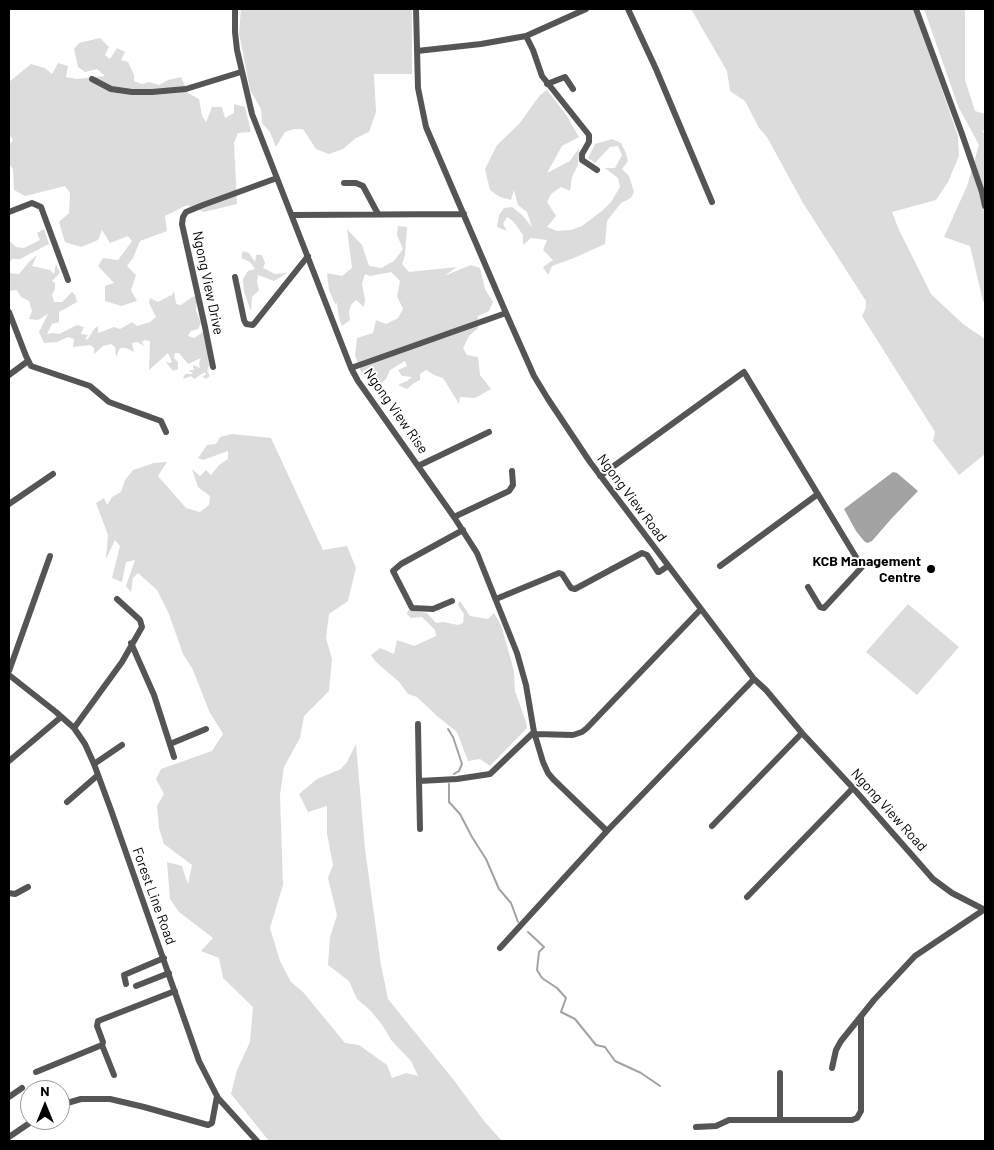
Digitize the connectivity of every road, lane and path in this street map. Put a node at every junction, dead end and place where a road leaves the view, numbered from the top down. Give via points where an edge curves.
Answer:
1 (235, 9) edge
2 (416, 9) edge
3 (586, 9) edge
4 (628, 9) edge
5 (916, 9) edge
6 (526, 36) junction
7 (416, 51) junction
8 (241, 72) junction
9 (92, 79) dead end
10 (547, 84) junction
11 (573, 89) dead end
12 (597, 170) dead end
13 (277, 178) junction
14 (344, 182) dead end
15 (712, 202) dead end
16 (985, 206) edge
17 (9, 212) edge
18 (378, 214) junction
19 (464, 214) junction
20 (292, 215) junction
21 (308, 256) junction
22 (235, 277) dead end
23 (68, 280) dead end
24 (9, 312) edge
25 (506, 313) junction
26 (28, 361) junction
27 (213, 368) dead end
28 (351, 368) junction
29 (9, 375) edge
30 (166, 432) dead end
31 (489, 432) dead end
32 (418, 466) junction
33 (512, 471) dead end
34 (53, 474) dead end
35 (600, 476) junction
36 (818, 494) junction
37 (9, 504) edge
38 (454, 517) junction
39 (463, 530) junction
40 (50, 556) dead end
41 (668, 566) junction
42 (720, 566) dead end
43 (808, 587) dead end
44 (117, 599) dead end
45 (496, 599) junction
46 (452, 601) dead end
47 (701, 610) junction
48 (131, 643) junction
49 (9, 671) edge
50 (9, 675) edge
51 (754, 679) junction
52 (61, 717) junction
53 (418, 724) dead end
54 (74, 728) junction
55 (206, 729) dead end
56 (535, 733) junction
57 (802, 733) junction
58 (170, 744) junction
59 (122, 745) dead end
60 (174, 758) dead end
61 (9, 761) edge
62 (94, 764) junction
63 (98, 775) junction
64 (418, 781) junction
65 (853, 788) junction
66 (67, 802) dead end
67 (712, 826) dead end
68 (420, 830) dead end
69 (607, 831) junction
70 (28, 887) dead end
71 (9, 893) edge
72 (747, 897) dead end
73 (984, 910) edge
74 (500, 948) dead end
75 (164, 958) junction
76 (169, 973) junction
77 (126, 984) dead end
78 (136, 986) dead end
79 (176, 991) junction
80 (860, 1016) junction
81 (102, 1045) junction
82 (832, 1068) dead end
83 (36, 1072) dead end
84 (780, 1073) dead end
85 (114, 1076) dead end
86 (20, 1089) edge
87 (217, 1096) junction
88 (9, 1097) edge
89 (70, 1102) edge
90 (780, 1120) junction
91 (696, 1127) dead end
92 (20, 1130) edge
93 (9, 1137) edge
94 (257, 1141) edge

1 - 8 street, Ngong View Rise via 234,32
2 - 7 street, Ngong View Road
3 - 6 street
4 - 15 street
5 - 16 street
6 - 7 street
6 - 10 street
7 - 19 street, Ngong View Road via 418,88 425,122
8 - 9 street via 186,88 152,92 111,89
8 - 13 street, Ngong View Rise via 252,114
10 - 11 street via 565,77
10 - 12 street via 589,135 590,142 582,160
13 - 20 street, Ngong View Rise
13 - 27 street, Ngong View Drive via 186,212 183,217
14 - 18 street via 363,186
17 - 23 street via 32,203 41,207
18 - 19 street
18 - 20 street
19 - 25 street, Ngong View Road
20 - 21 street, Ngong View Rise
21 - 22 street via 253,325 246,324 244,320
21 - 28 street, Ngong View Rise
24 - 26 street
25 - 28 street
25 - 35 street, Ngong View Road via 544,394
26 - 29 street
26 - 30 street via 31,366 90,386 109,402 161,421
28 - 32 street, Ngong View Rise
31 - 32 street
32 - 38 street, Ngong View Rise
33 - 38 street via 513,485 509,491
34 - 37 street
35 - 36 street via 744,372
35 - 41 street, Ngong View Road
36 - 42 street
36 - 43 street via 862,567 824,608
38 - 39 street, Ngong View Rise
39 - 45 street, Ngong View Rise via 477,553
39 - 46 street via 393,571 412,608 433,609
40 - 49 street
41 - 45 street via 658,572 647,555 642,554 575,589 560,573
41 - 47 street, Ngong View Road
44 - 48 street via 142,624
45 - 56 street, Ngong View Rise via 526,685
47 - 51 street, Ngong View Road
47 - 56 street via 582,732 573,735
48 - 54 street via 122,662
48 - 58 street via 154,695
50 - 52 street, Forest Line Road
51 - 57 street, Ngong View Road
51 - 69 street
52 - 54 street, Forest Line Road
52 - 61 street
53 - 64 street
54 - 62 street, Forest Line Road
55 - 58 street
56 - 64 street via 490,774
56 - 69 street, Ngong View Rise via 548,773
57 - 65 street, Ngong View Road
57 - 67 street
58 - 60 street
59 - 62 street
62 - 63 street, Forest Line Road
63 - 66 street
63 - 75 street, Forest Line Road
64 - 68 street
65 - 72 street
65 - 73 street, Ngong View Road via 933,880
69 - 74 street
70 - 71 street via 15,894
73 - 80 street via 915,956
75 - 76 street, Forest Line Road
75 - 77 street via 124,975
76 - 78 street
76 - 79 street, Forest Line Road
79 - 81 street via 98,1021
79 - 87 street, Forest Line Road via 199,1061
80 - 82 street via 836,1050
80 - 90 street via 861,1111 857,1118
81 - 83 street
81 - 85 street
84 - 90 street
86 - 88 street
87 - 89 street via 212,1123 208,1125 110,1099
87 - 94 street, Forest Line Road
90 - 91 street via 729,1120 716,1126
92 - 93 street

